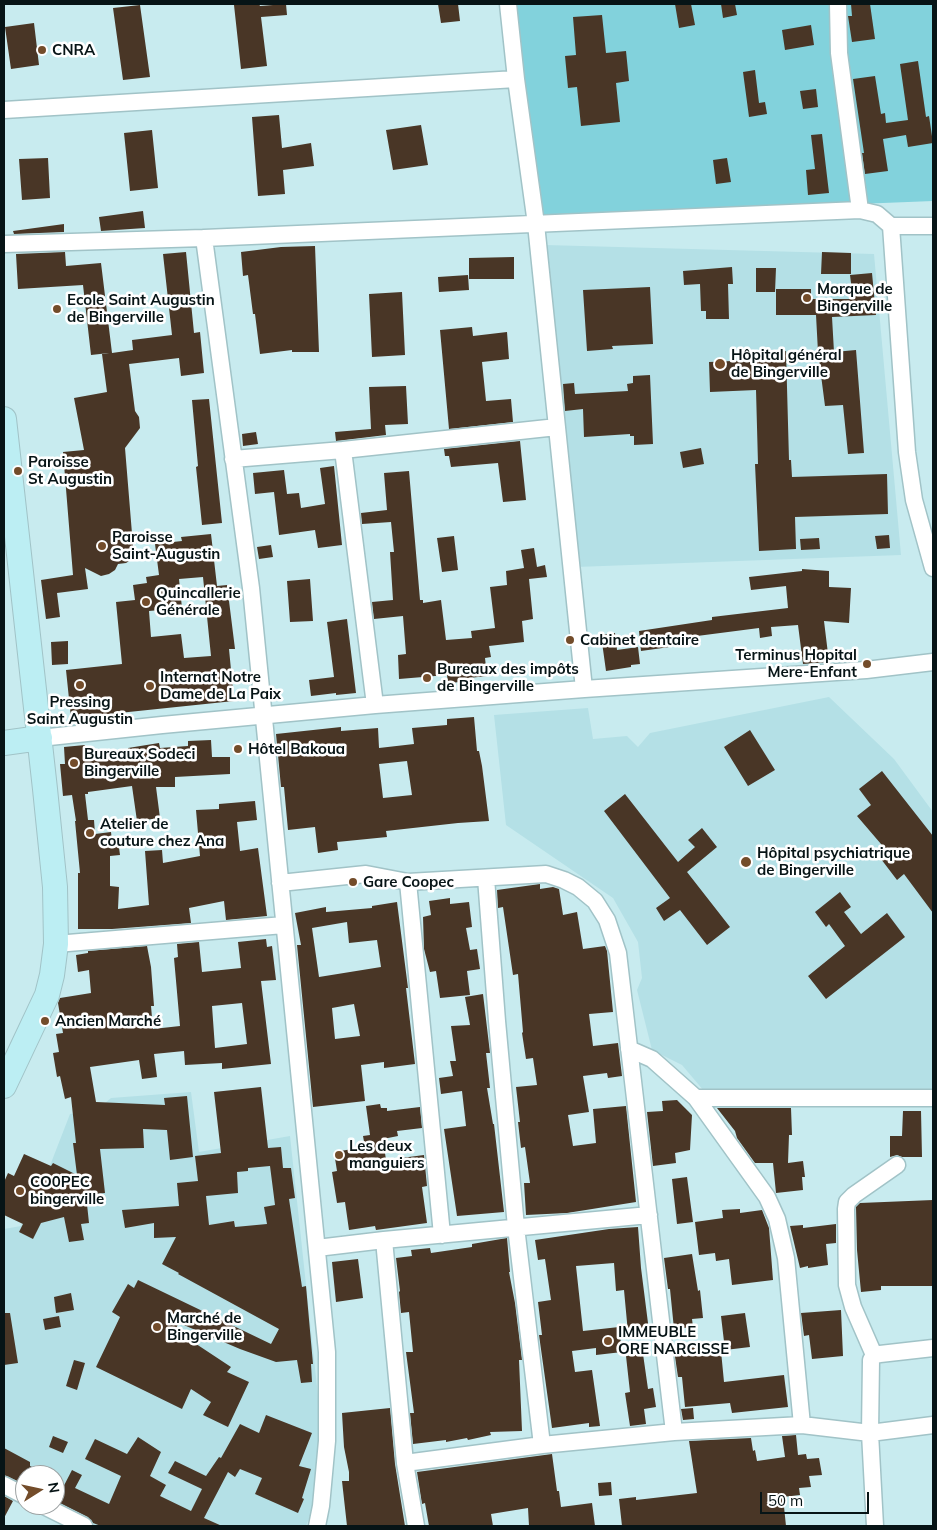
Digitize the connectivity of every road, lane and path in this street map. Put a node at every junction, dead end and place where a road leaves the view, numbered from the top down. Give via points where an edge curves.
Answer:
1 (508, 4) edge
2 (838, 4) edge
3 (516, 79) junction
4 (4, 110) edge
5 (860, 210) junction
6 (536, 224) junction
7 (891, 226) junction
8 (933, 226) edge
9 (204, 238) junction
10 (4, 244) edge
11 (4, 419) edge
12 (556, 427) junction
13 (343, 450) junction
14 (233, 459) junction
15 (933, 568) edge
16 (933, 662) edge
17 (584, 689) junction
18 (375, 706) junction
19 (263, 715) junction
20 (40, 738) junction
21 (4, 743) edge
22 (486, 878) junction
23 (408, 882) junction
24 (280, 883) junction
25 (284, 925) junction
26 (56, 944) junction
27 (629, 1049) junction
28 (4, 1086) edge
29 (696, 1098) junction
30 (933, 1098) edge
31 (897, 1166) dead end
32 (649, 1215) junction
33 (516, 1227) junction
34 (442, 1235) junction
35 (384, 1240) junction
36 (317, 1248) junction
37 (933, 1348) edge
38 (874, 1355) junction
39 (802, 1425) junction
40 (933, 1425) edge
41 (674, 1432) junction
42 (870, 1433) junction
43 (542, 1444) junction
44 (406, 1463) junction
45 (62, 1515) edge
46 (84, 1526) edge
47 (318, 1526) edge
48 (416, 1526) edge
49 (875, 1526) edge

1 - 3 street
2 - 5 street via 839,53
3 - 4 street
3 - 6 street
5 - 6 street
5 - 7 street via 877,214
6 - 9 street
6 - 12 street
7 - 8 street
7 - 15 street via 908,452 914,500
9 - 10 street
9 - 14 street
11 - 20 main road
12 - 13 street
12 - 17 street
13 - 14 street
13 - 18 street
14 - 19 street via 251,588
16 - 17 street via 866,670
17 - 18 street
18 - 19 street
19 - 20 street
19 - 24 street
20 - 21 main road
20 - 26 main road
22 - 23 street
22 - 27 street via 546,874 578,887 594,901 607,920 618,953
22 - 33 street
23 - 24 street via 366,874
23 - 34 street
24 - 25 street
25 - 26 street
25 - 36 street
26 - 28 main road via 47,995
27 - 29 street via 652,1058
27 - 32 street
29 - 30 street
29 - 39 street via 767,1197 777,1218 786,1258
31 - 38 street via 854,1195 847,1202 846,1209 847,1285
32 - 33 street
32 - 41 street
33 - 34 street
33 - 43 street
34 - 35 street
35 - 36 street
35 - 44 street
36 - 47 street via 328,1396 325,1473
37 - 38 street
38 - 42 street via 871,1360
39 - 41 street
39 - 42 street
40 - 42 street
41 - 43 street
42 - 49 street
43 - 44 street
44 - 48 street
45 - 46 street

